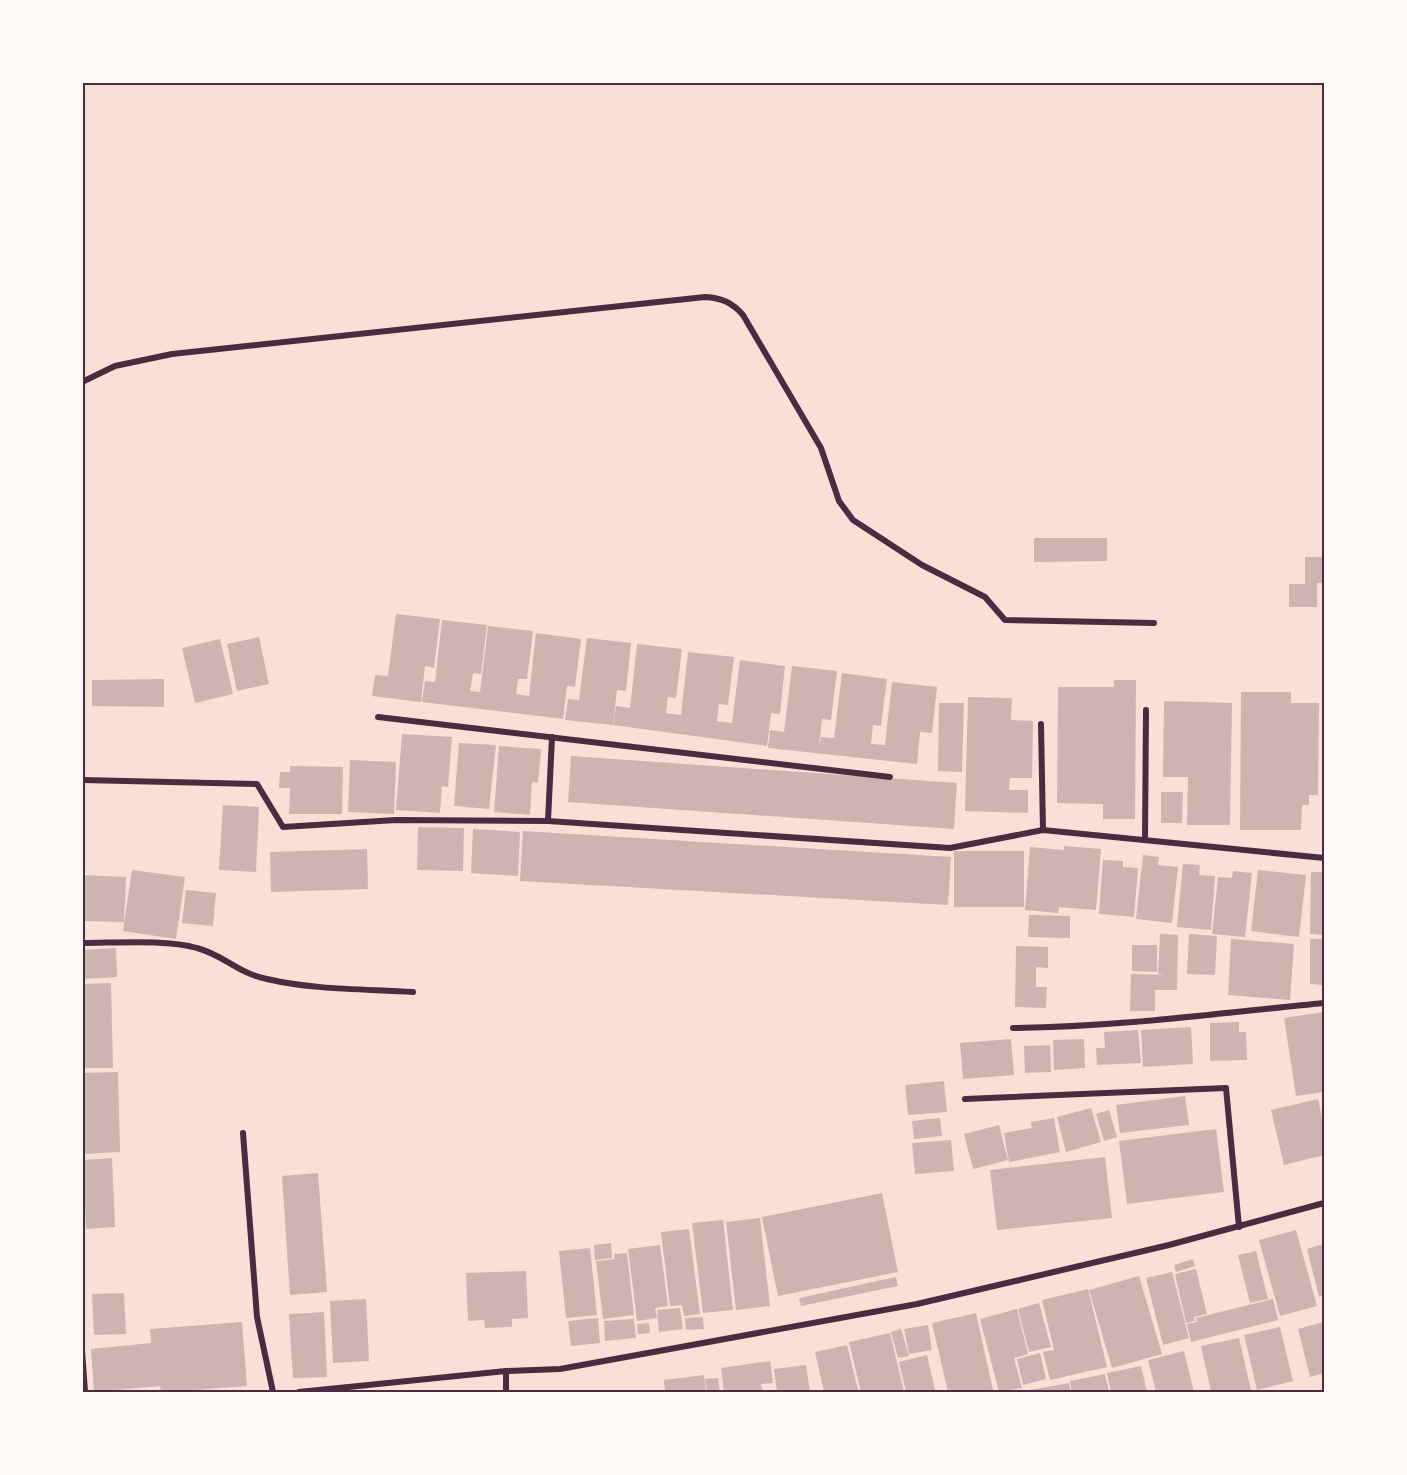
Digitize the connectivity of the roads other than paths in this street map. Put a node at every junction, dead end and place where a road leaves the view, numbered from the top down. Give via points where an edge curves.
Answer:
1 (82, 382) edge
2 (1154, 623) dead end
3 (1146, 710) dead end
4 (378, 717) dead end
5 (1041, 724) dead end
6 (552, 737) junction
7 (890, 777) dead end
8 (82, 780) edge
9 (548, 821) junction
10 (1043, 830) junction
11 (1145, 840) junction
12 (1324, 858) edge
13 (82, 943) edge
14 (413, 993) dead end
15 (1324, 1003) edge
16 (1013, 1028) dead end
17 (965, 1099) dead end
18 (243, 1133) dead end
19 (1324, 1203) edge
20 (1239, 1227) junction
21 (82, 1350) edge
22 (506, 1371) junction
23 (85, 1392) edge
24 (273, 1392) edge
25 (299, 1392) edge
26 (506, 1392) edge

1 - 2 street via 115,366 172,354 718,298 743,315 822,448 839,501 858,525 922,565 985,597 1005,620
3 - 11 street
4 - 6 street
5 - 10 street
6 - 7 street
6 - 9 street
8 - 9 street via 257,784 283,827 396,820
9 - 10 street via 950,848
10 - 11 street
11 - 12 street
13 - 14 street via 194,947 214,953 241,972 264,979
15 - 16 street via 1101,1026
17 - 20 street via 1226,1088
18 - 24 street via 257,1317
19 - 20 street
20 - 22 street via 916,1304 560,1369
21 - 23 street
22 - 25 street
22 - 26 street

